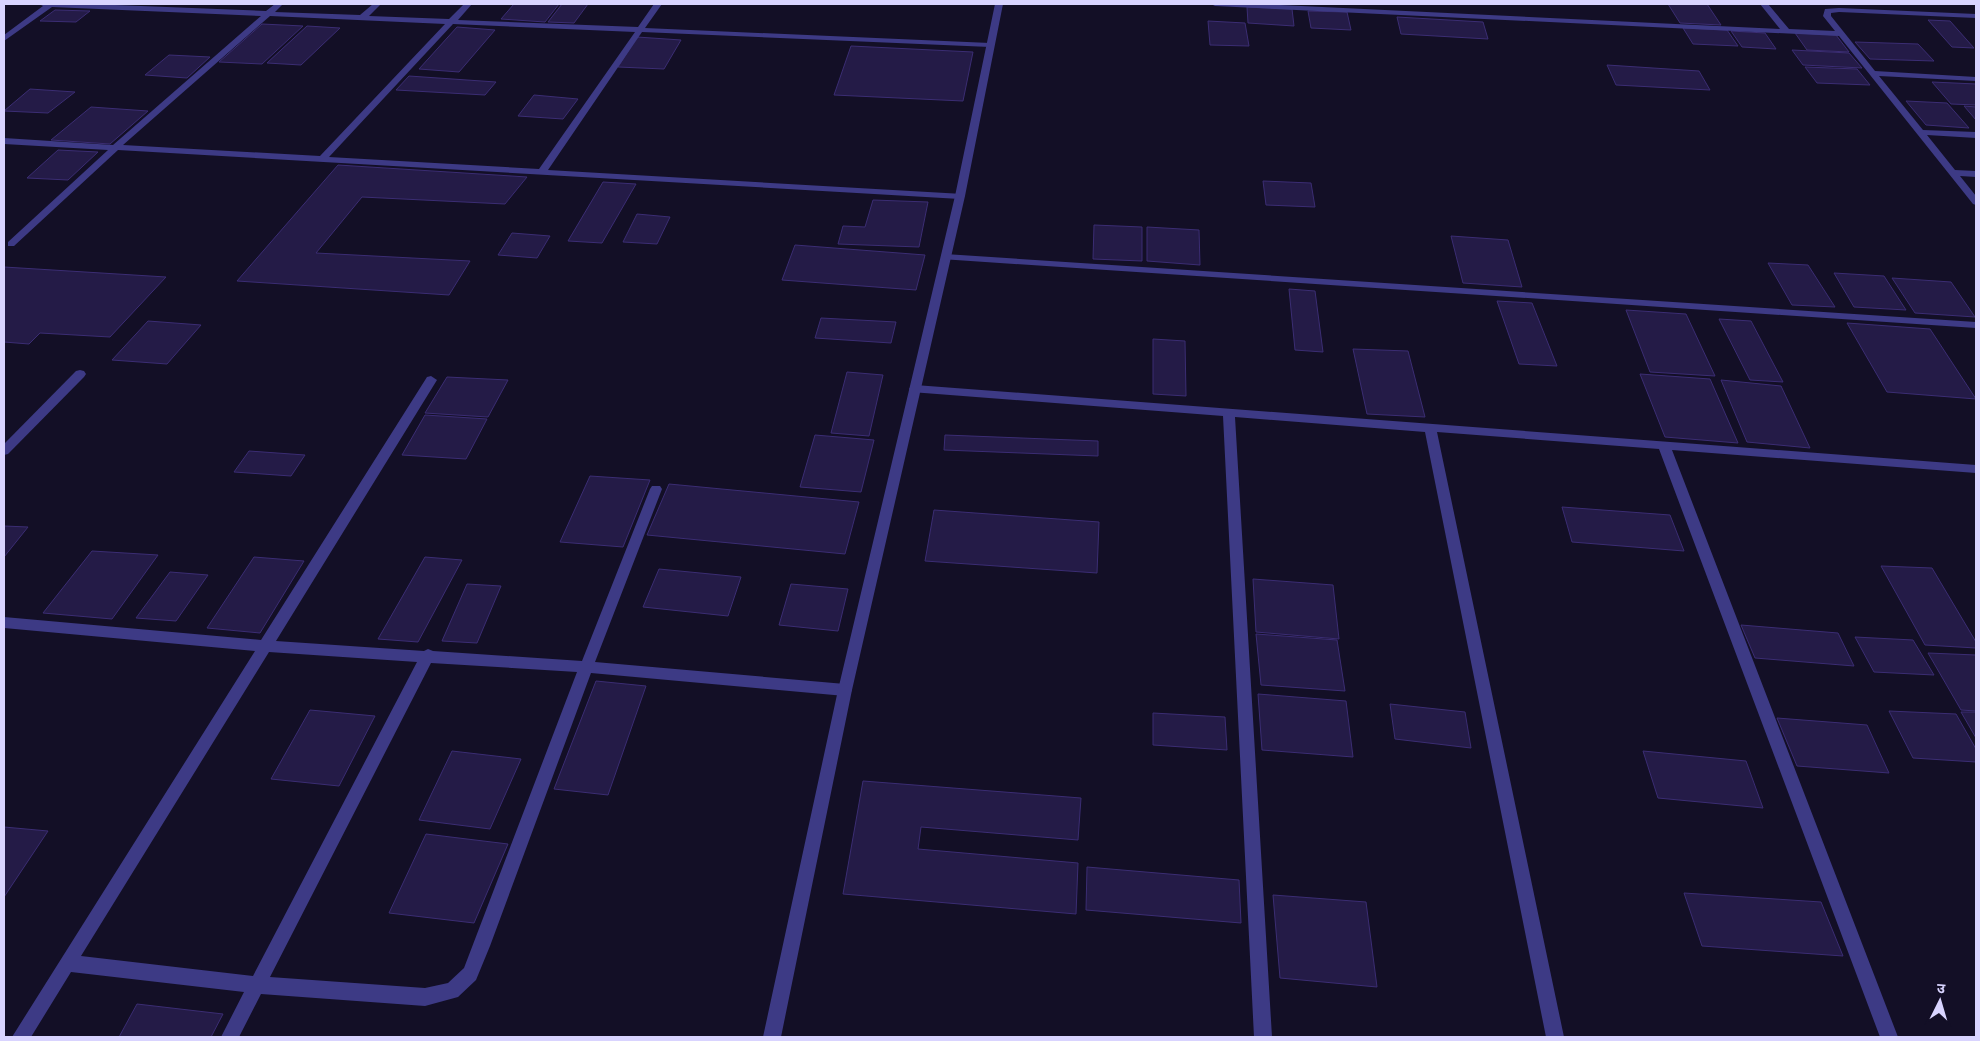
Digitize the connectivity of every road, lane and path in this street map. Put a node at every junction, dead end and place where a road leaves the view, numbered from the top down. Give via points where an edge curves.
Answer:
1 (43, 4) edge
2 (51, 4) edge
3 (279, 4) edge
4 (377, 4) edge
5 (468, 4) edge
6 (658, 4) edge
7 (998, 4) edge
8 (1215, 4) edge
9 (1764, 4) edge
10 (267, 14) junction
11 (1976, 16) edge
12 (361, 19) junction
13 (450, 23) junction
14 (638, 31) junction
15 (1787, 32) junction
16 (1842, 34) junction
17 (4, 39) edge
18 (990, 45) junction
19 (1872, 73) junction
20 (1976, 79) edge
21 (1919, 132) junction
22 (1976, 135) edge
23 (4, 141) edge
24 (116, 147) junction
25 (323, 158) junction
26 (542, 171) junction
27 (1953, 173) junction
28 (1976, 174) edge
29 (960, 196) junction
30 (1976, 202) edge
31 (11, 244) dead end
32 (945, 257) junction
33 (1976, 325) edge
34 (80, 374) dead end
35 (431, 380) dead end
36 (915, 389) junction
37 (1229, 412) junction
38 (1430, 428) junction
39 (1664, 446) junction
40 (4, 451) edge
41 (1976, 470) edge
42 (656, 489) dead end
43 (4, 622) edge
44 (266, 646) junction
45 (428, 655) junction
46 (586, 666) junction
47 (845, 690) junction
48 (67, 963) junction
49 (257, 985) junction
50 (21, 1037) edge
51 (230, 1037) edge
52 (772, 1037) edge
53 (1263, 1037) edge
54 (1555, 1037) edge
55 (1889, 1037) edge

1 - 2 street
2 - 10 street
2 - 17 street
3 - 10 street
4 - 12 street
5 - 13 street
6 - 14 street
7 - 18 street
8 - 15 street
9 - 15 street
10 - 12 street
10 - 24 street
11 - 16 street via 1828,11 1828,16
12 - 13 street
13 - 14 street
13 - 25 street
14 - 18 street
14 - 26 street
15 - 16 street
16 - 19 street
18 - 29 street
19 - 20 street
19 - 21 street
21 - 22 street
21 - 27 street
23 - 24 street
24 - 25 street
24 - 31 street
25 - 26 street
26 - 29 street
27 - 28 street
27 - 30 street
29 - 32 street
32 - 33 street
32 - 36 street
34 - 40 street
35 - 44 street
36 - 37 street
36 - 47 street
37 - 38 street
37 - 53 street
38 - 39 street
38 - 54 street
39 - 41 street
39 - 55 street
42 - 46 street
43 - 44 street
44 - 45 street
44 - 48 street
45 - 46 street
45 - 49 street
46 - 47 street
46 - 49 street via 470,974 452,991 425,997
47 - 52 street
48 - 49 street
48 - 50 street
49 - 51 street

